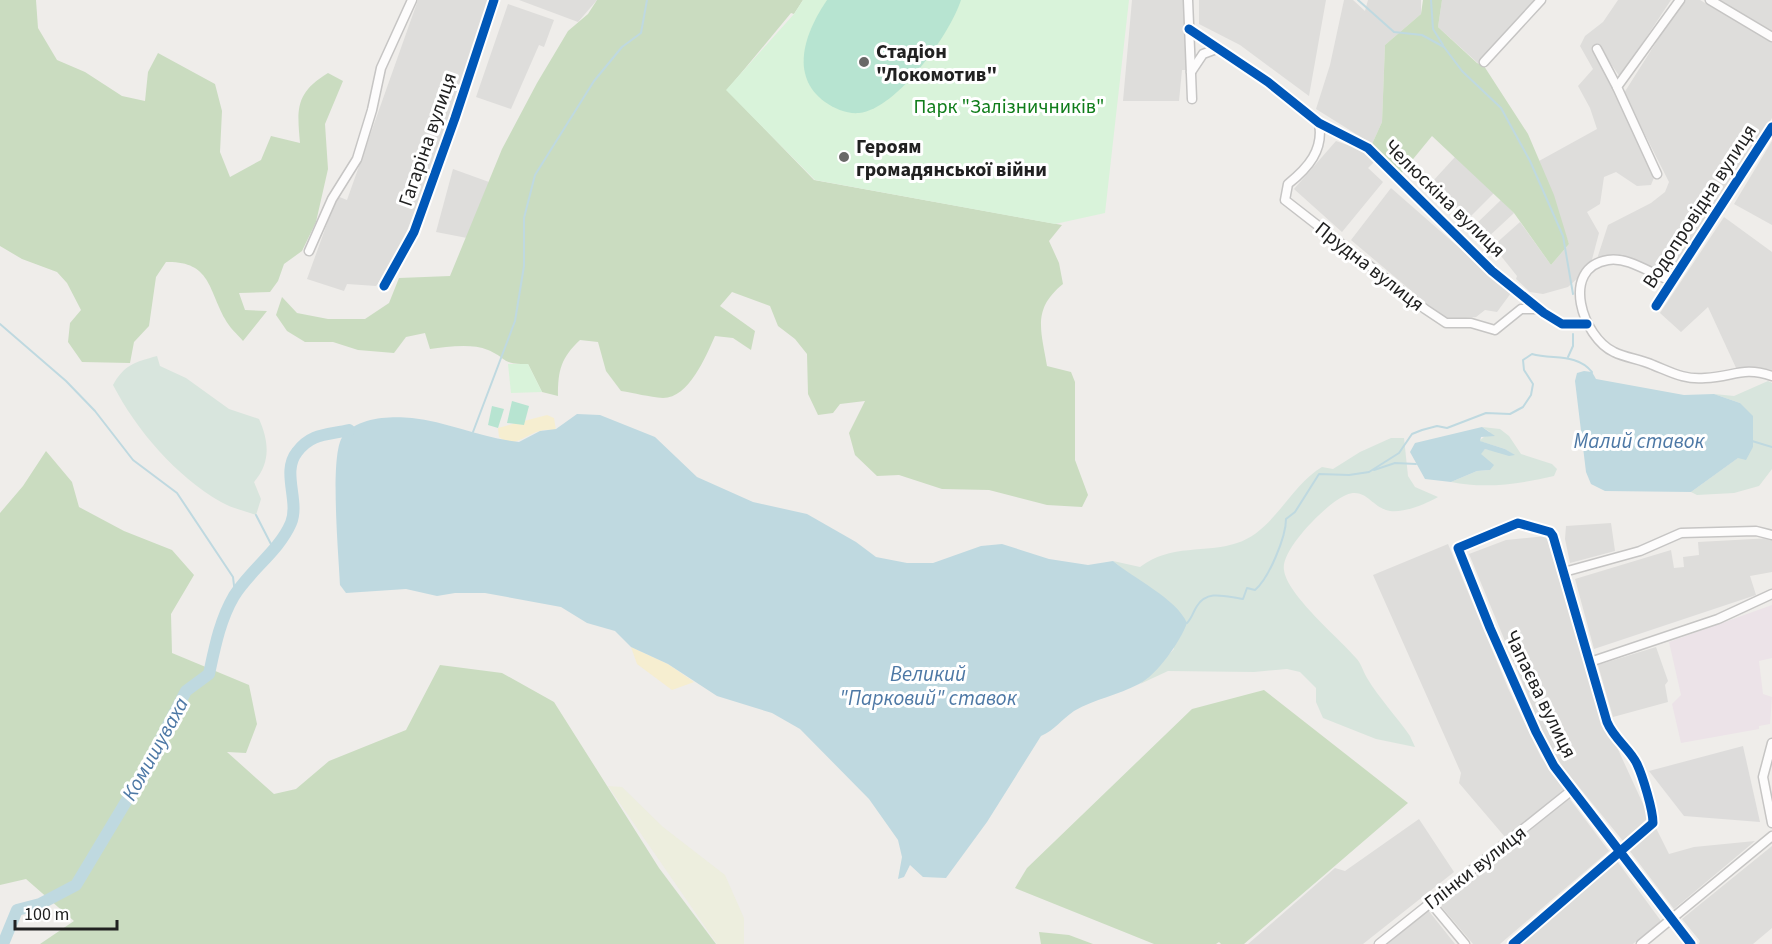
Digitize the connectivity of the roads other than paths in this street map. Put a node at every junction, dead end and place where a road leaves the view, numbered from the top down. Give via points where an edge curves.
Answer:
1 (412, 0) edge
2 (494, 0) edge
3 (1188, 0) edge
4 (1541, 0) edge
5 (1680, 0) edge
6 (1710, 0) edge
7 (1189, 29) junction
8 (1772, 38) edge
9 (1219, 48) junction
10 (1597, 49) dead end
11 (1484, 62) dead end
12 (1191, 72) junction
13 (1617, 87) junction
14 (1192, 99) dead end
15 (1319, 123) junction
16 (1772, 127) edge
17 (1656, 174) dead end
18 (309, 251) dead end
19 (1676, 274) junction
20 (384, 286) dead end
21 (1522, 295) junction
22 (1656, 306) dead end
23 (1521, 309) junction
24 (1539, 309) junction
25 (1587, 324) junction
26 (1772, 376) edge
27 (1772, 535) edge
28 (1564, 572) junction
29 (1772, 594) edge
30 (1590, 662) junction
31 (1772, 743) edge
32 (1768, 771) edge
33 (1572, 790) junction
34 (1772, 824) edge
35 (1772, 836) edge
36 (1620, 852) junction
37 (1430, 902) junction
38 (1671, 919) junction
39 (1379, 944) edge
40 (1465, 944) edge
41 (1513, 944) edge
42 (1641, 944) edge
43 (1691, 944) edge

1 - 18 street via 381,68 357,159 332,199
2 - 20 street, Гагаріна вулиця via 414,232
3 - 7 street
4 - 11 street
5 - 13 street
6 - 8 street
7 - 9 street, Челюскіна вулиця
7 - 12 street
9 - 12 street via 1203,54
9 - 15 street, Челюскіна вулиця
10 - 13 street
12 - 14 street
13 - 17 street
15 - 21 street, Челюскіна вулиця via 1368,148 1492,271
15 - 23 street, Прудна вулиця via 1321,138 1317,152 1288,184 1285,200 1446,322 1471,323 1495,330
16 - 19 street, Водопровідна вулиця
19 - 22 street, Водопровідна вулиця
19 - 25 street, Водопровідна вулиця via 1664,278 1627,261 1608,260 1592,268 1581,279 1579,301
21 - 23 street
21 - 24 street, Челюскіна вулиця
23 - 24 street
24 - 25 street, Челюскіна вулиця via 1562,324
25 - 26 street, Водопровідна вулиця via 1611,351 1677,377 1704,379 1755,370
27 - 28 street via 1756,531 1682,533 1640,551
28 - 30 street
28 - 33 street, Чапаєва вулиця via 1550,532 1518,523 1458,548 1536,732
29 - 30 street via 1718,619
30 - 36 street via 1613,736 1637,763 1653,814 1653,823
31 - 32 street
32 - 34 street
33 - 36 street, Чапаєва вулиця
33 - 37 street, Глінки вулиця
35 - 38 street
36 - 38 street, Чапаєва вулиця
36 - 41 street
37 - 39 street, Глінки вулиця
37 - 40 street
38 - 42 street
38 - 43 street, Чапаєва вулиця

